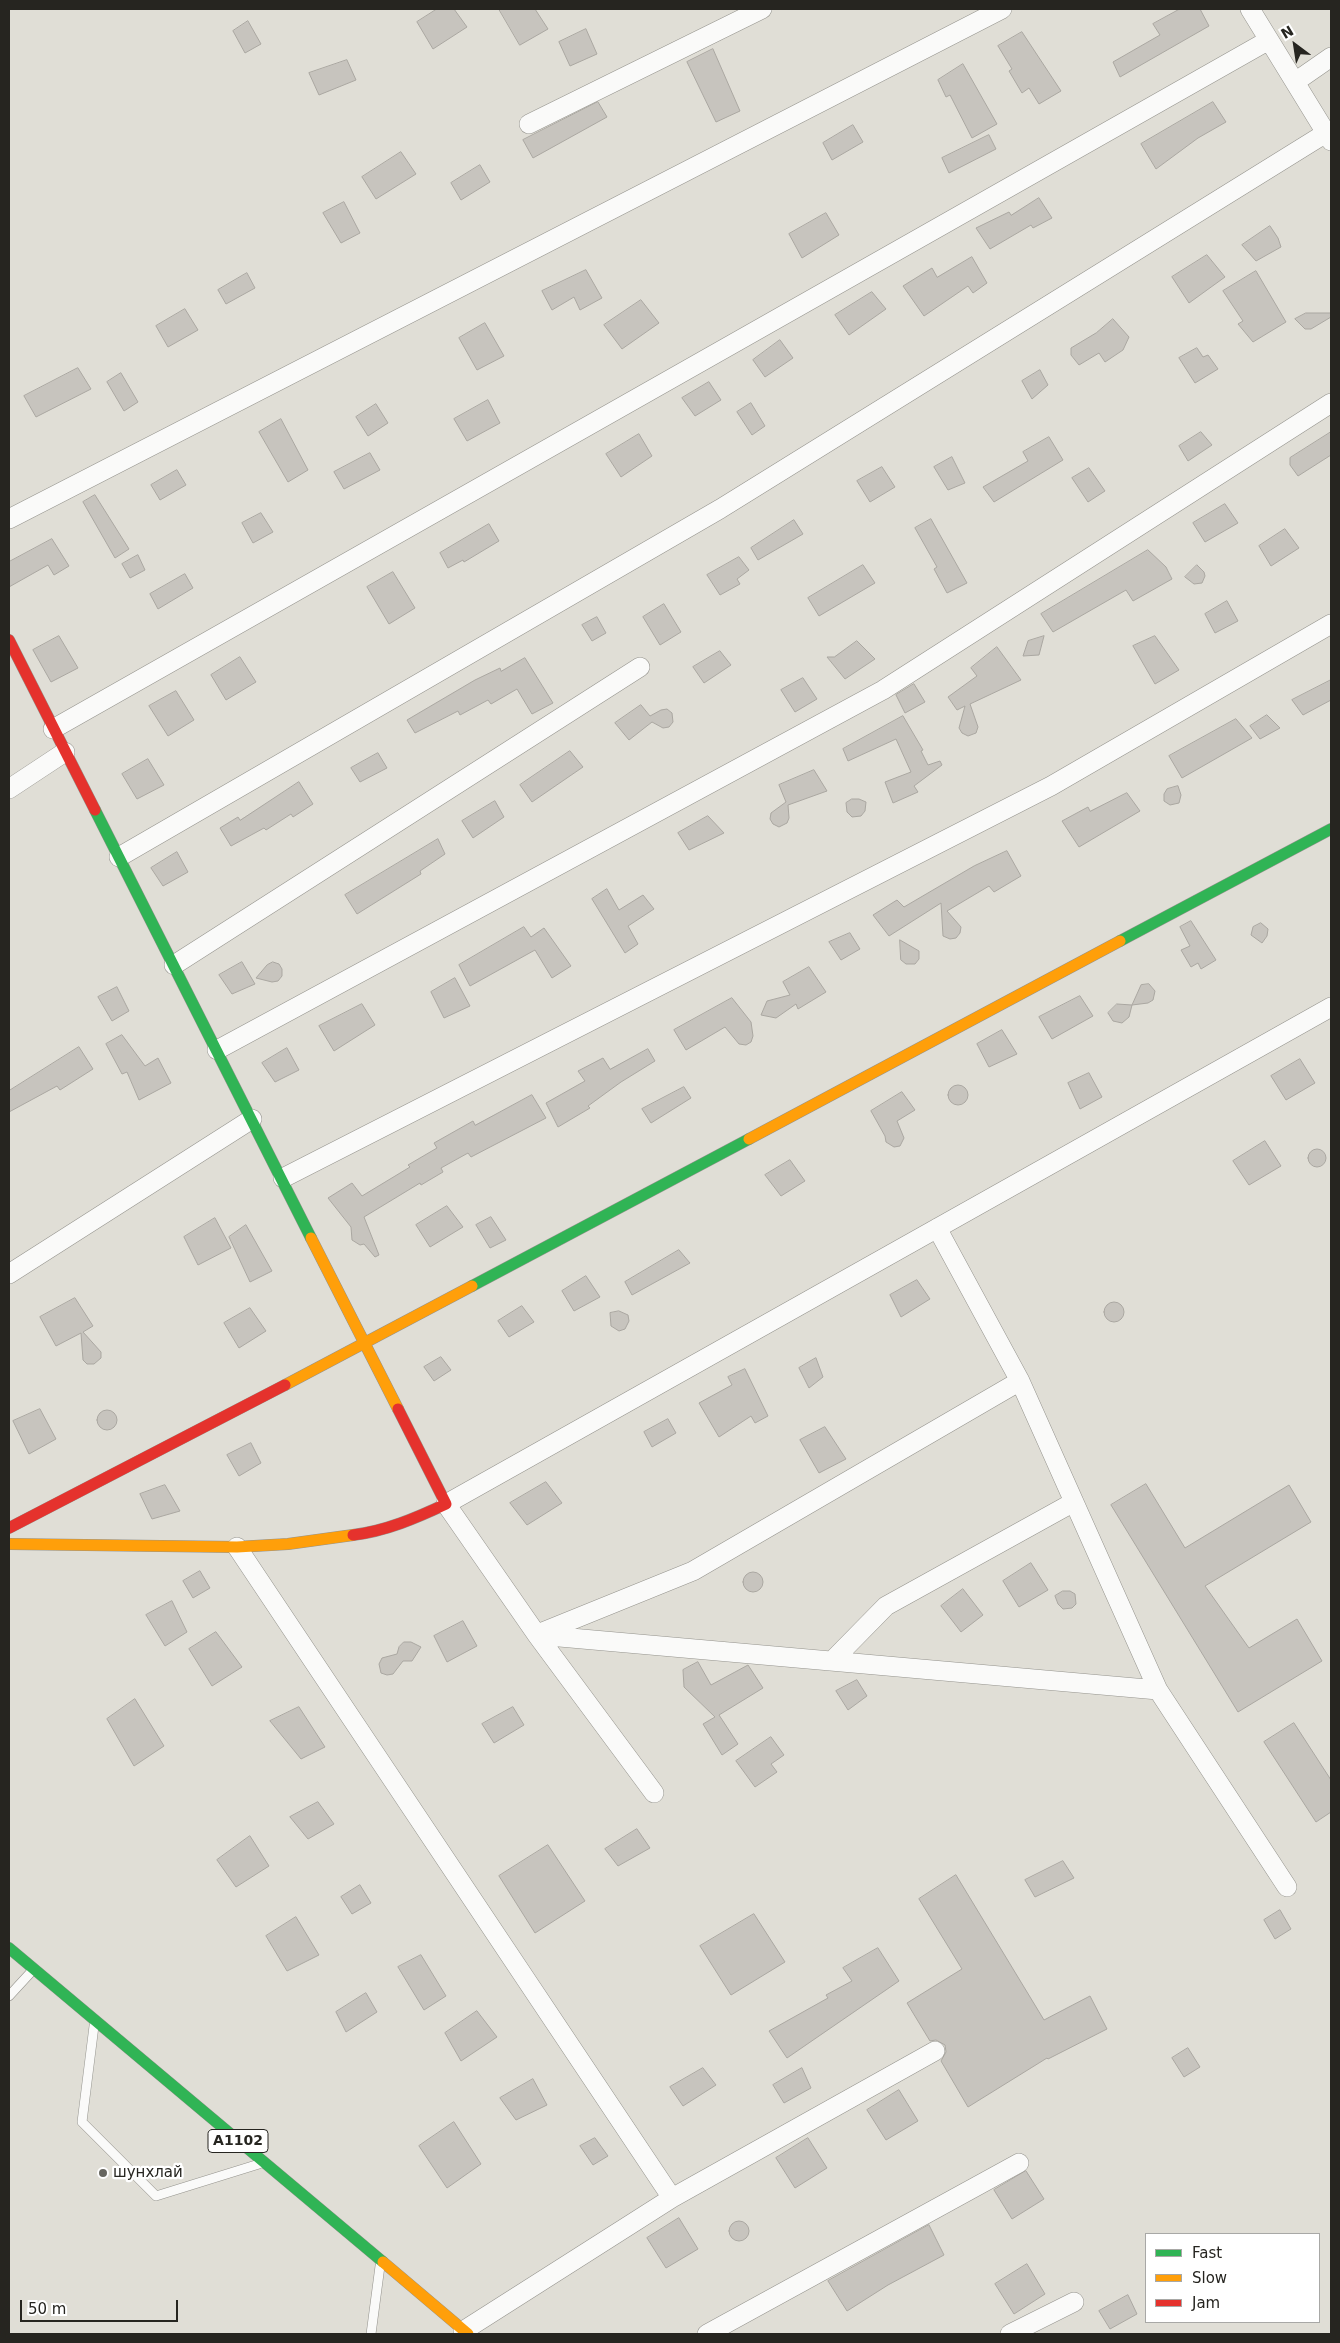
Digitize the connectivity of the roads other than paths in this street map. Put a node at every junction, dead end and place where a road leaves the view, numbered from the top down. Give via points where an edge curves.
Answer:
1 (762, 9) edge
2 (1002, 9) edge
3 (1250, 9) edge
4 (1269, 40) junction
5 (1331, 57) edge
6 (1296, 82) junction
7 (529, 124) dead end
8 (1329, 137) edge
9 (1331, 403) edge
10 (9, 519) edge
11 (1331, 624) edge
12 (9, 640) edge
13 (640, 667) dead end
14 (53, 729) junction
15 (65, 752) junction
16 (9, 789) edge
17 (1331, 829) edge
18 (119, 857) junction
19 (174, 965) junction
20 (1331, 1007) edge
21 (217, 1050) junction
22 (252, 1119) junction
23 (283, 1178) junction
24 (937, 1228) junction
25 (9, 1274) edge
26 (365, 1342) junction
27 (1020, 1381) junction
28 (1074, 1502) junction
29 (446, 1504) junction
30 (9, 1528) edge
31 (9, 1544) edge
32 (237, 1547) junction
33 (536, 1635) junction
34 (832, 1661) junction
35 (1158, 1690) junction
36 (654, 1793) dead end
37 (1287, 1887) dead end
38 (9, 1948) edge
39 (34, 1969) junction
40 (9, 1996) edge
41 (95, 2021) junction
42 (935, 2050) dead end
43 (264, 2163) junction
44 (1019, 2163) dead end
45 (672, 2198) junction
46 (380, 2261) junction
47 (1074, 2302) dead end
48 (465, 2332) edge
49 (371, 2334) edge
50 (707, 2334) edge
51 (1010, 2334) edge

1 - 7 street
2 - 10 street
3 - 4 street
4 - 6 street
4 - 14 street
5 - 6 street
6 - 8 street
8 - 18 street via 720,509
9 - 21 street via 883,690
11 - 23 street via 1051,786
12 - 14 main road
13 - 19 street
14 - 15 main road
15 - 16 street
15 - 18 main road
17 - 26 main road
18 - 19 main road
19 - 21 main road
20 - 24 street
21 - 22 main road
22 - 23 main road
22 - 25 street
23 - 26 main road
24 - 27 street
24 - 29 street
26 - 29 main road
26 - 30 main road
27 - 28 street
27 - 33 street via 693,1571
28 - 34 street via 886,1606
28 - 35 street
29 - 32 main road via 410,1521 370,1532 288,1544
29 - 33 street
31 - 32 main road
32 - 45 street
33 - 34 street
33 - 36 street
34 - 35 street
35 - 37 street
38 - 39 main road, A1102
39 - 40 lane
39 - 41 main road, A1102
41 - 43 main road, A1102
41 - 43 lane via 82,2122 156,2196
42 - 45 street
43 - 46 main road, A1102
44 - 50 street
45 - 48 street
46 - 48 main road, A1102
46 - 49 lane
47 - 51 street

